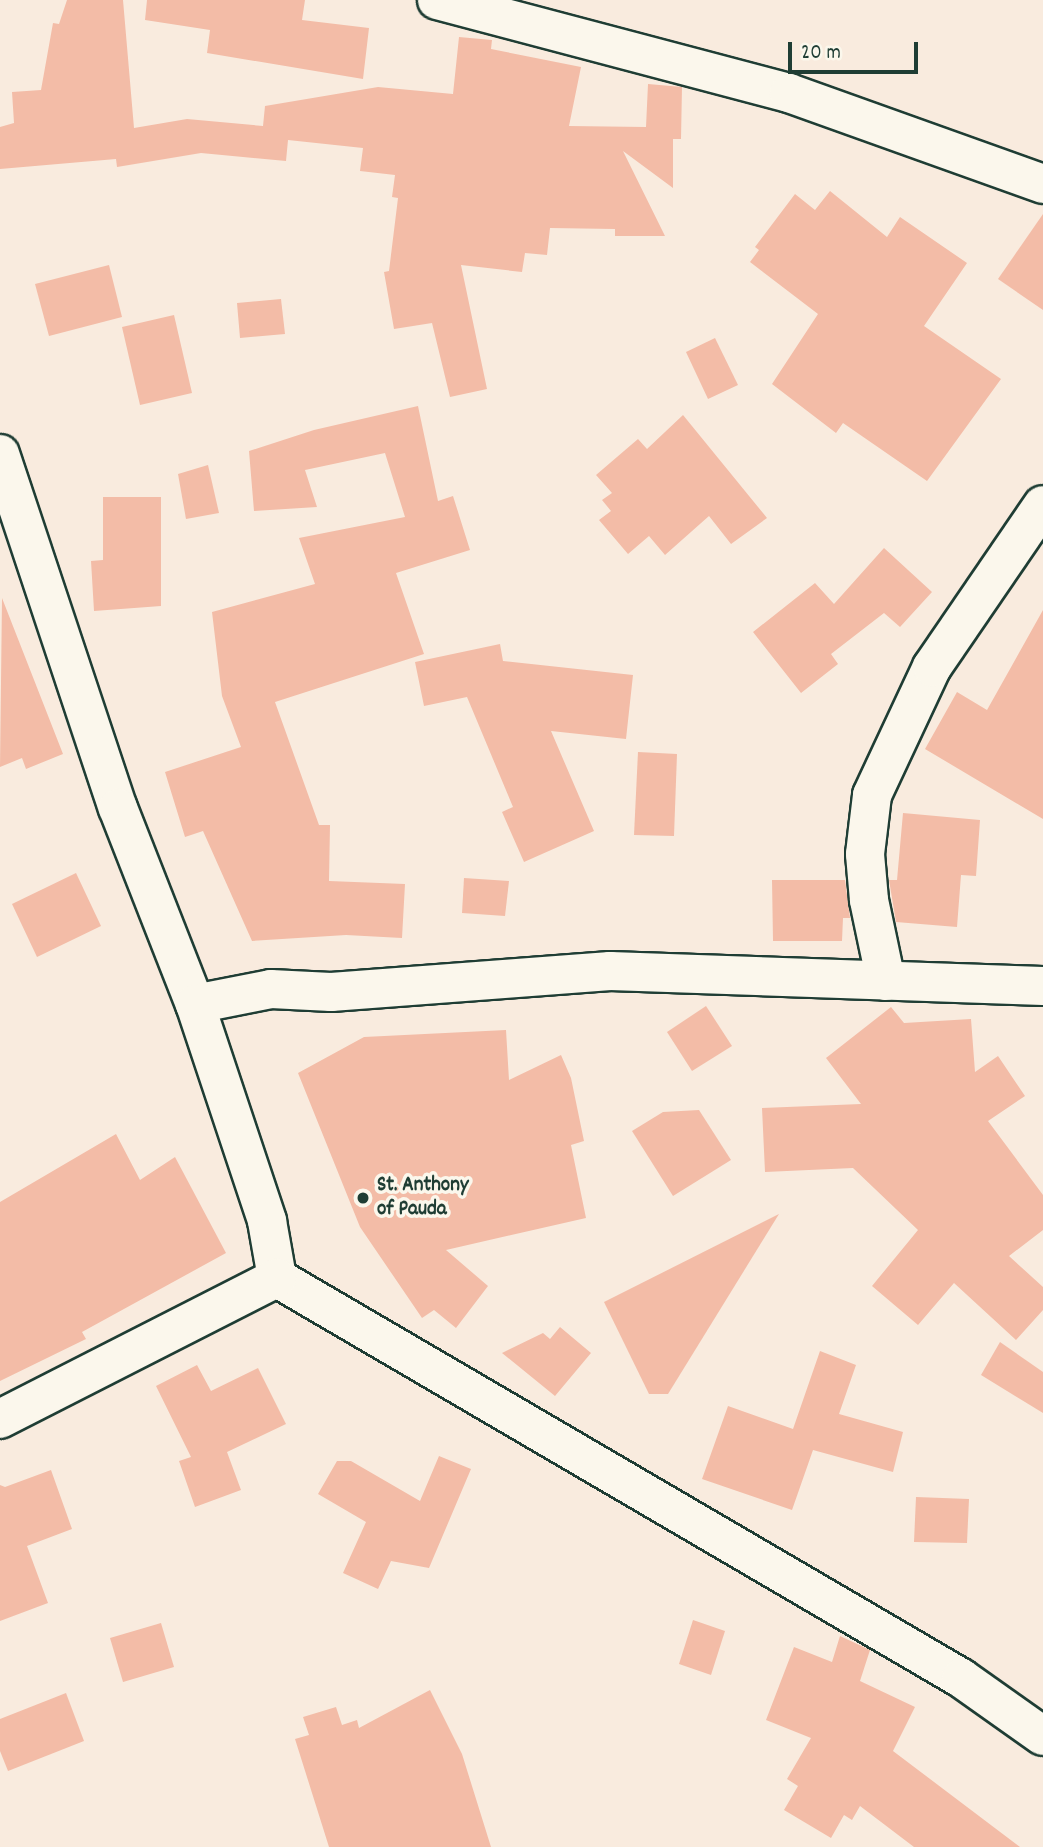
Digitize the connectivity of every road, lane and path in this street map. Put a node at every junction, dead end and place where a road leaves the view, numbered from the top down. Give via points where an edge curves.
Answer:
1 (437, 0) edge
2 (1043, 184) edge
3 (0, 454) edge
4 (1043, 505) edge
5 (886, 981) junction
6 (1043, 986) edge
7 (195, 1004) junction
8 (277, 1278) junction
9 (0, 1419) edge
10 (1043, 1736) edge

1 - 2 street via 789,93
3 - 7 street via 118,807
4 - 5 street via 932,667 872,794 865,854 869,900
5 - 6 street
5 - 7 street via 610,971 357,990 271,989
7 - 8 street via 267,1221
8 - 9 street
8 - 10 street via 961,1678

